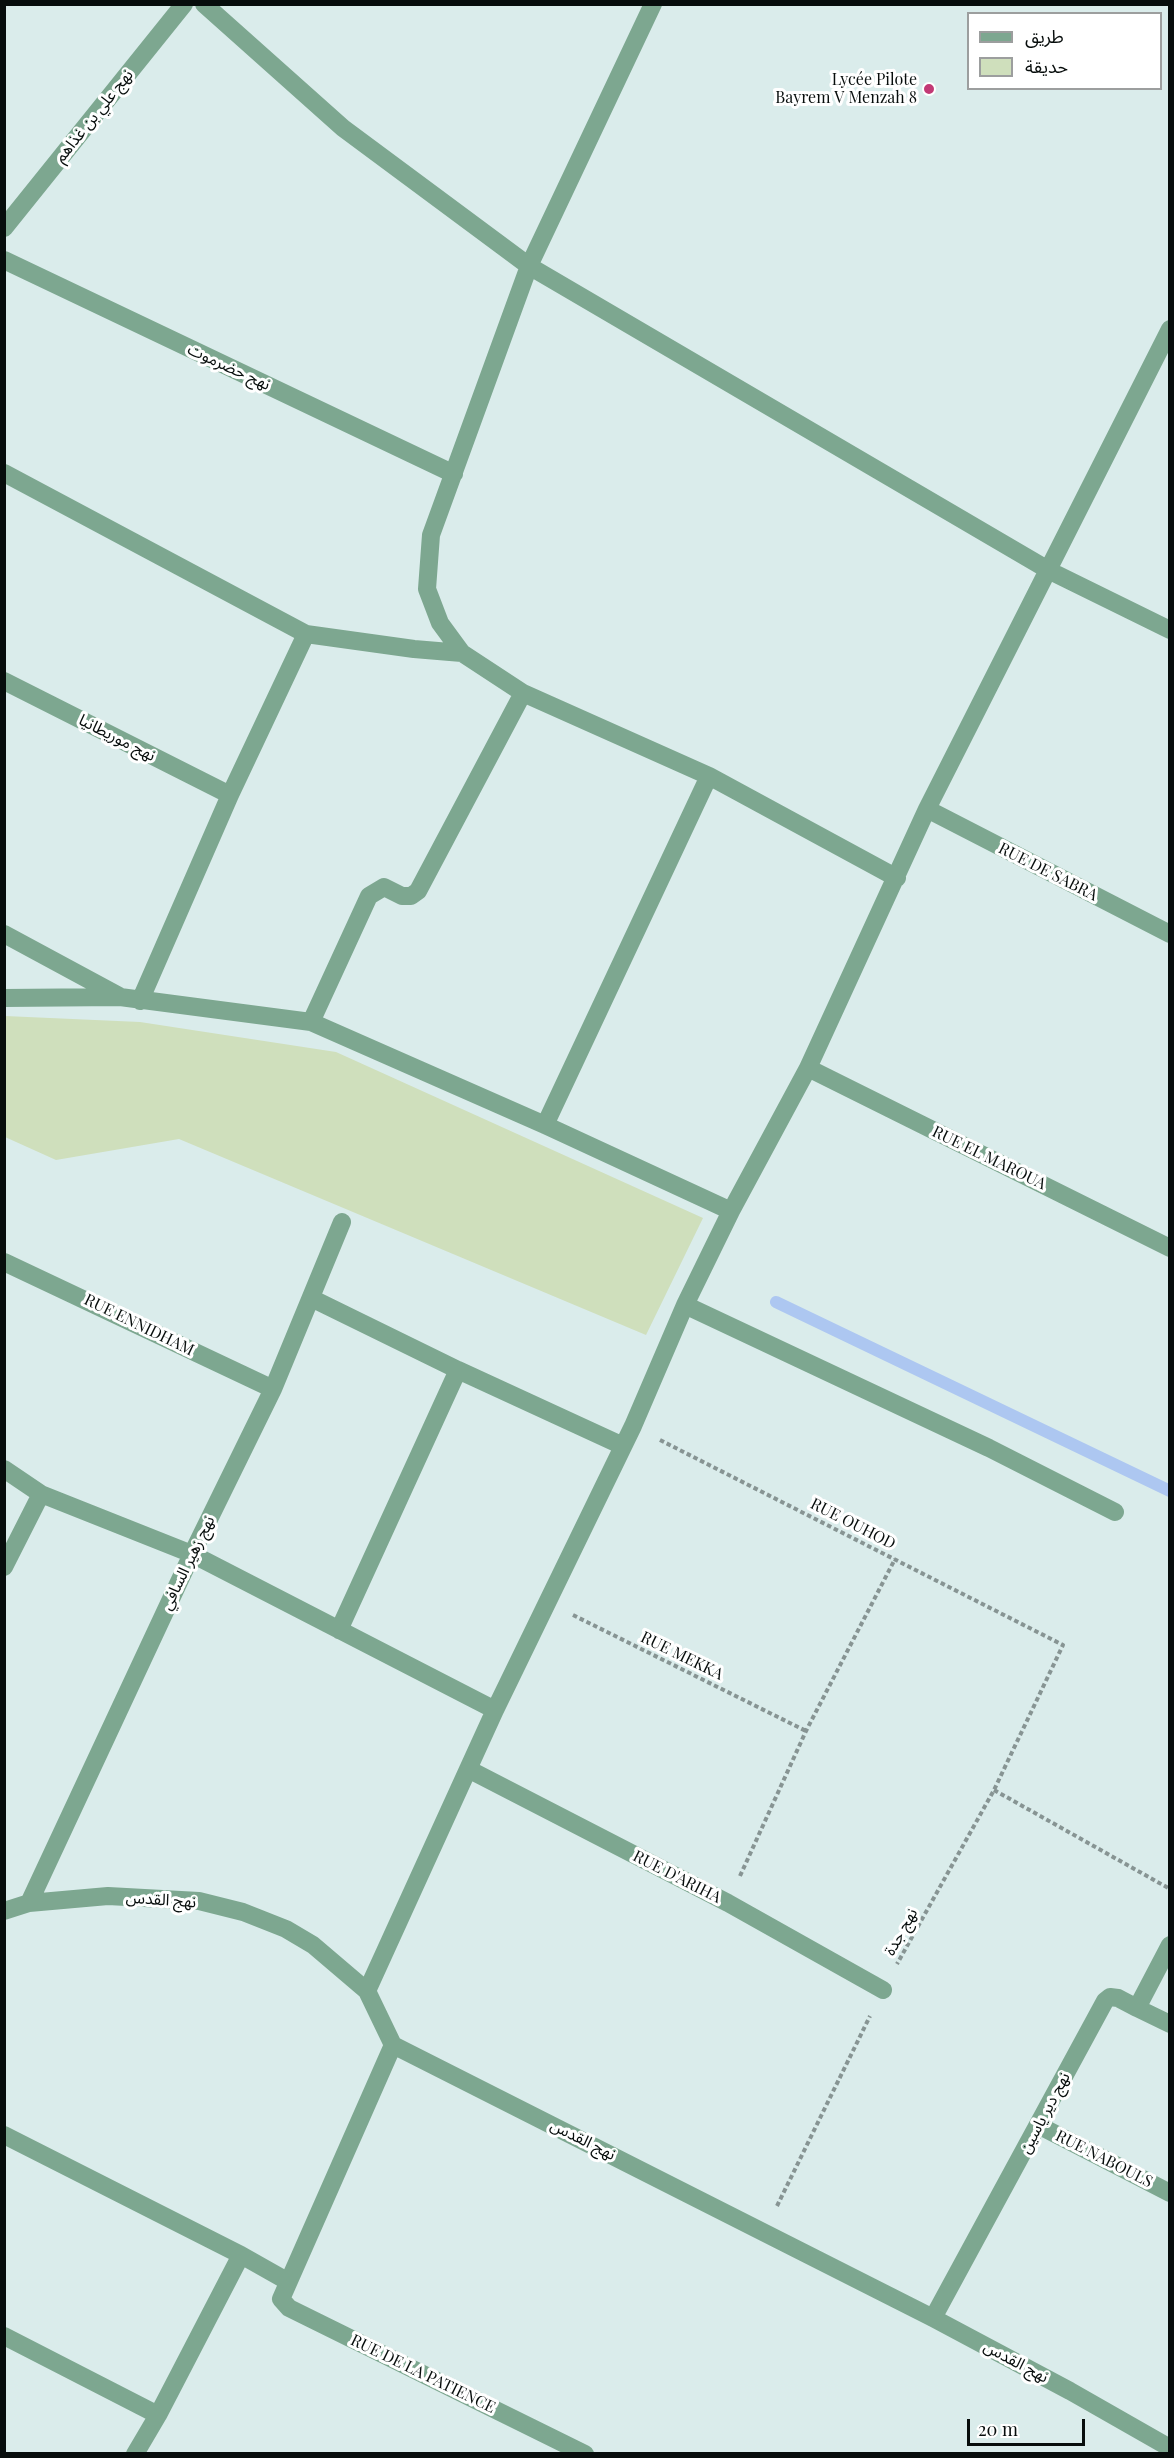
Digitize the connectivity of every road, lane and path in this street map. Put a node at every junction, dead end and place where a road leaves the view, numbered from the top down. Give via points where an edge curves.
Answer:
1 (184, 4) edge
2 (204, 4) edge
3 (653, 4) edge
4 (4, 228) edge
5 (4, 260) edge
6 (529, 266) junction
7 (1168, 334) edge
8 (4, 473) edge
9 (454, 474) junction
10 (1050, 570) junction
11 (1170, 630) edge
12 (306, 634) junction
13 (462, 653) junction
14 (4, 681) edge
15 (523, 693) junction
16 (709, 776) junction
17 (230, 795) junction
18 (927, 809) junction
19 (897, 878) junction
20 (4, 934) edge
21 (1170, 934) edge
22 (120, 997) junction
23 (4, 998) edge
24 (140, 1001) junction
25 (311, 1022) junction
26 (808, 1068) junction
27 (545, 1125) junction
28 (731, 1211) junction
29 (342, 1222) dead end
30 (1170, 1248) edge
31 (4, 1262) edge
32 (311, 1298) junction
33 (685, 1305) junction
34 (458, 1370) junction
35 (273, 1389) junction
36 (633, 1426) junction
37 (623, 1446) junction
38 (4, 1469) edge
39 (41, 1494) junction
40 (1115, 1512) dead end
41 (192, 1554) junction
42 (895, 1558) junction
43 (4, 1567) edge
44 (548, 1603) junction
45 (339, 1630) junction
46 (1062, 1645) joint
47 (495, 1710) junction
48 (806, 1731) junction
49 (468, 1769) junction
50 (994, 1790) junction
51 (1170, 1889) edge
52 (29, 1903) junction
53 (728, 1904) junction
54 (4, 1911) edge
55 (1170, 1945) edge
56 (883, 1990) junction
57 (367, 1991) junction
58 (1137, 2008) junction
59 (1170, 2024) edge
60 (393, 2045) junction
61 (1038, 2125) junction
62 (4, 2135) edge
63 (1170, 2193) edge
64 (765, 2232) junction
65 (241, 2255) junction
66 (287, 2281) junction
67 (933, 2318) junction
68 (4, 2336) edge
69 (158, 2415) junction
70 (1170, 2448) edge
71 (135, 2454) edge
72 (585, 2454) edge

1 - 4 street, نهج علي بن غذاهم
2 - 6 street via 343,128
3 - 6 street
5 - 9 street, نهج حضرموت
6 - 9 street
6 - 10 street
7 - 10 street
8 - 12 street
9 - 13 street via 430,534 427,589 440,623
10 - 11 street
10 - 18 street
12 - 13 street
12 - 17 street
13 - 15 street
14 - 17 street, نهج موريطانيا
15 - 16 street
15 - 25 street via 418,891 402,896 384,887 369,896
16 - 19 street
16 - 27 street
17 - 24 street
18 - 19 street
18 - 21 street, RUE DE SABRA
19 - 26 street
20 - 22 street
22 - 23 street
22 - 24 street
24 - 25 street
25 - 27 street
26 - 28 street
26 - 30 street, RUE EL MAROUA
27 - 28 street
28 - 33 street
29 - 32 street, نهج زهير السافي
31 - 35 street, RUE ENNIDHAM
32 - 34 street
32 - 35 street, نهج زهير السافي
33 - 36 street
33 - 40 street via 989,1448
34 - 37 street
34 - 45 street
35 - 41 street, نهج زهير السافي
36 - 37 street
36 - 42 path, RUE OUHOD
37 - 44 street
38 - 39 street
39 - 41 street
39 - 43 street
41 - 45 street
41 - 52 street, نهج زهير السافي
42 - 46 path, RUE OUHOD
42 - 48 path
44 - 47 street
44 - 48 path, RUE MEKKA
45 - 47 street
46 - 50 path, نهج جدة
47 - 49 street
48 - 53 path
49 - 53 street, RUE D'ARIHA
49 - 57 street
50 - 51 path
50 - 56 path, نهج جدة
52 - 54 street, نهج القدس
52 - 57 street, نهج القدس via 108,1896 199,1901 243,1912 313,1945
53 - 56 street, RUE D'ARIHA
55 - 58 street
56 - 64 path, نهج جدة
57 - 60 street, نهج القدس
58 - 59 street, نهج دير ياسين
58 - 61 street, نهج دير ياسين via 1118,1998 1105,2001
60 - 64 street, نهج القدس
60 - 66 street, RUE DE LA PATIENCE
61 - 63 street, RUE NABOULS
61 - 67 street, نهج دير ياسين
62 - 65 street
64 - 67 street, نهج القدس
65 - 66 street
65 - 69 street
66 - 72 street, RUE DE LA PATIENCE via 281,2299 288,2308
67 - 70 street, نهج القدس
68 - 69 street
69 - 71 street

